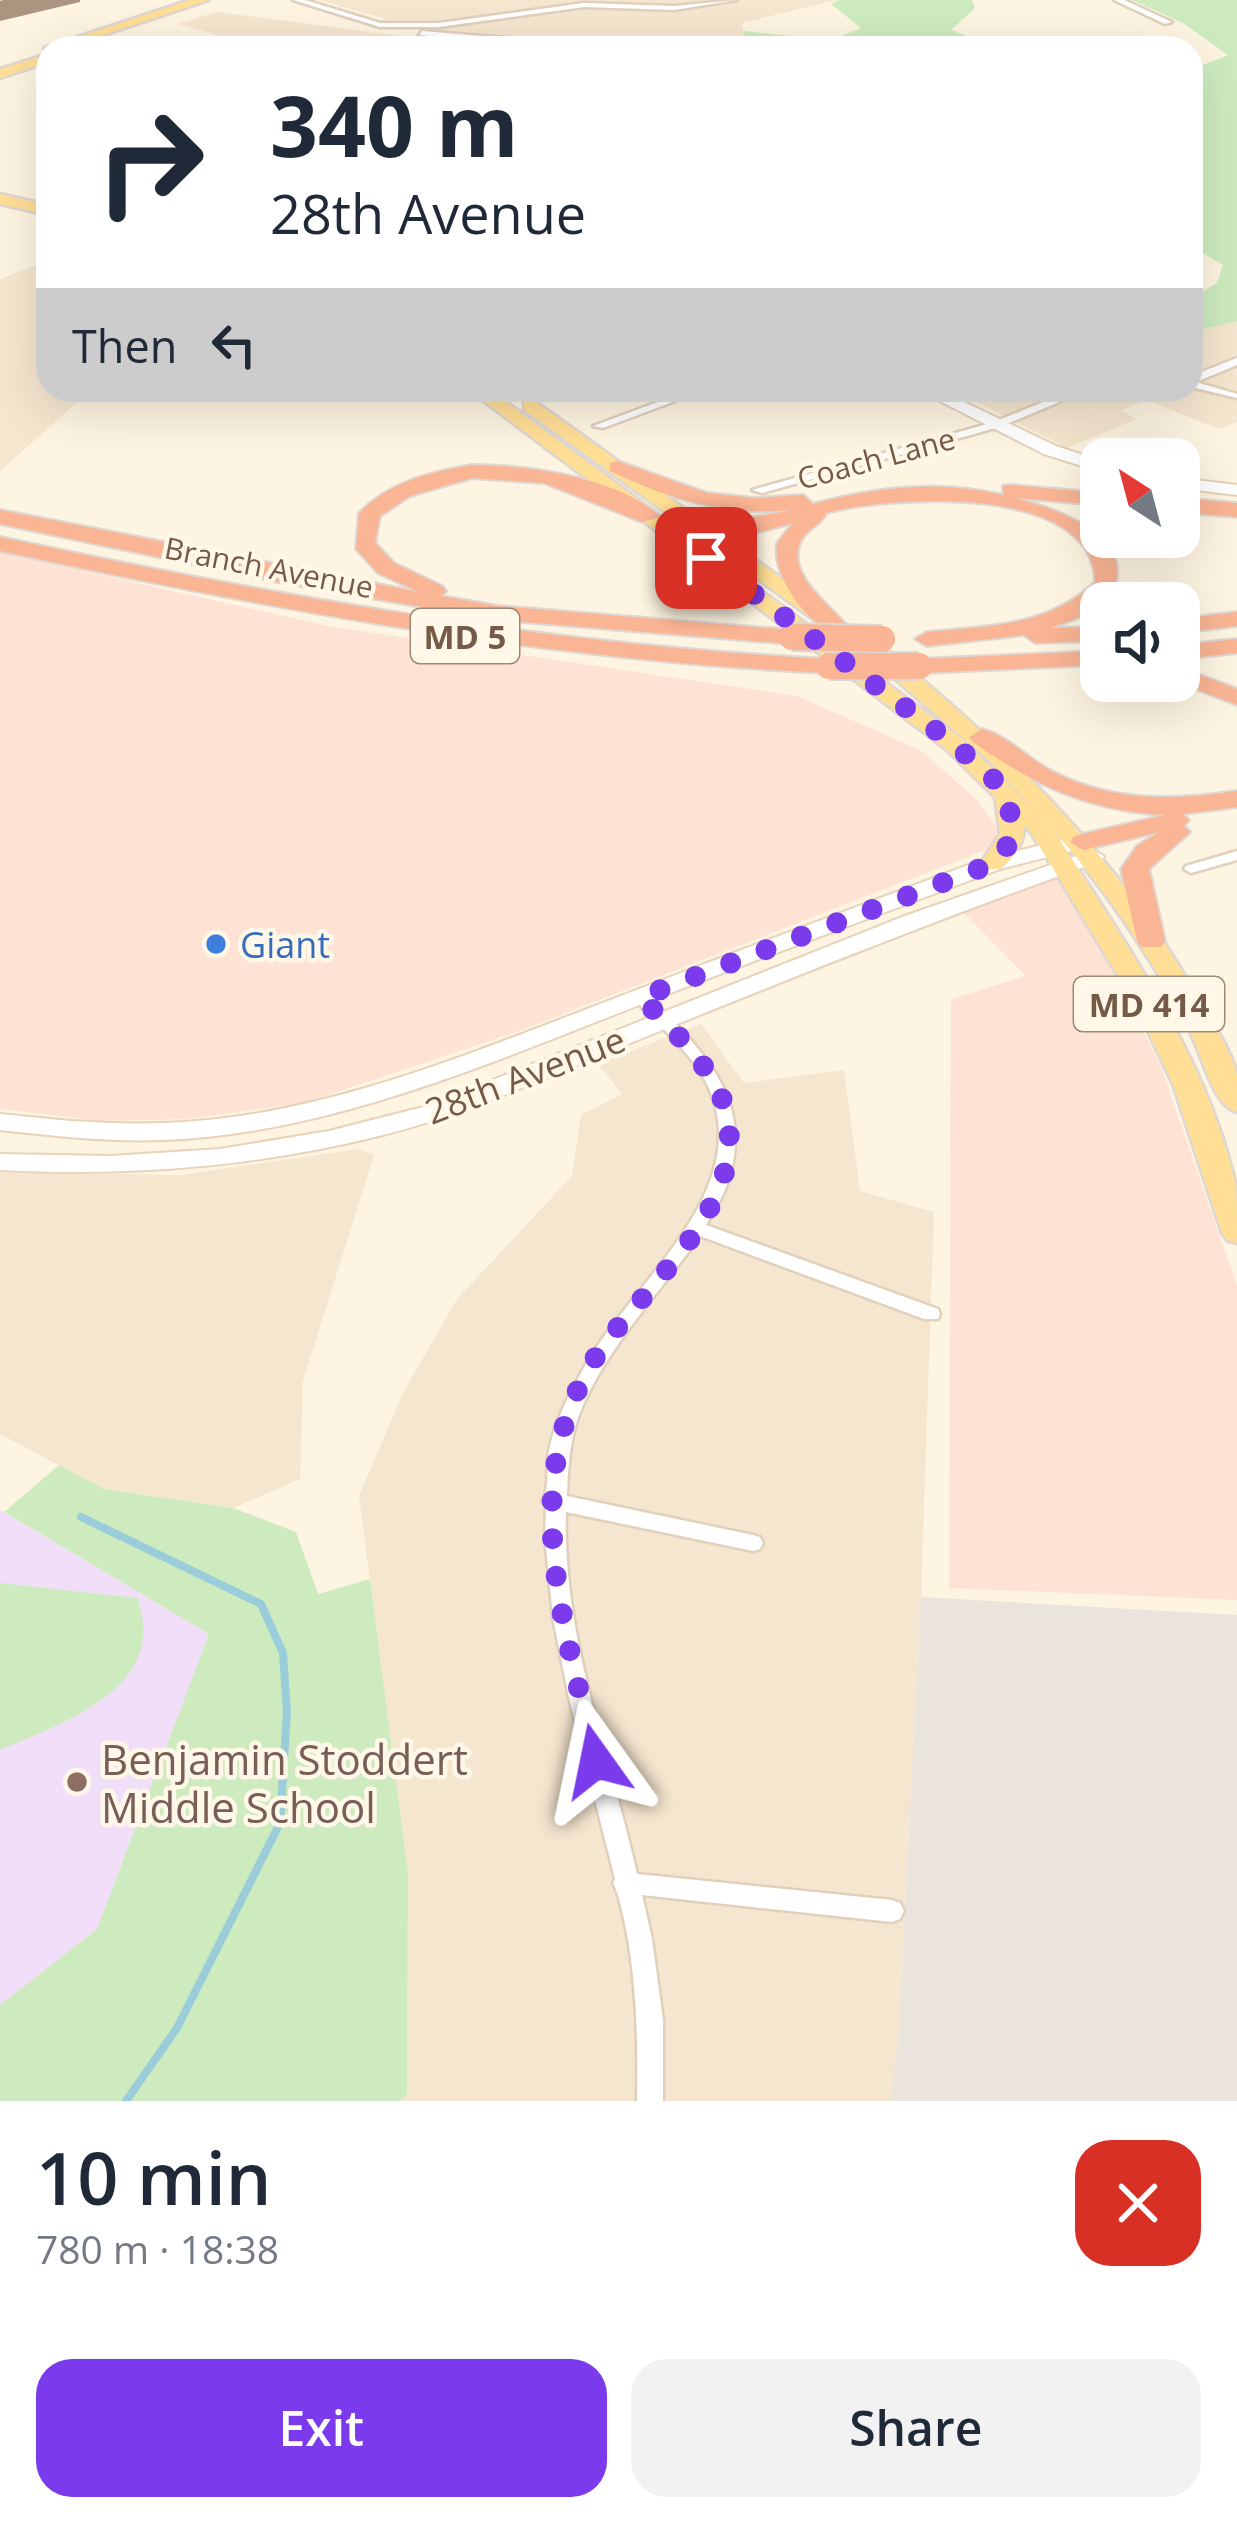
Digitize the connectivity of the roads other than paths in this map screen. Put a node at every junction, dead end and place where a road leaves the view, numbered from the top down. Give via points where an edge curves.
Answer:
1 (296, 0) edge
2 (733, 0) edge
3 (1118, 0) edge
4 (206, 2) edge
5 (652, 8) junction
6 (1168, 22) dead end
7 (659, 23) dead end
8 (380, 25) junction
9 (88, 36) edge
10 (113, 36) edge
11 (439, 36) edge
12 (36, 52) edge
13 (36, 62) edge
14 (0, 64) edge
15 (0, 74) edge
16 (0, 190) edge
17 (36, 198) edge
18 (0, 200) edge
19 (36, 208) edge
20 (1237, 361) edge
21 (1203, 377) edge
22 (1203, 385) edge
23 (1235, 394) edge
24 (494, 402) edge
25 (524, 402) edge
26 (666, 402) edge
27 (949, 402) edge
28 (1053, 402) edge
29 (1237, 412) edge
30 (994, 425) junction
31 (599, 426) dead end
32 (1080, 458) edge
33 (617, 467) junction
34 (1200, 486) edge
35 (758, 490) dead end
36 (1237, 490) edge
37 (1080, 497) edge
38 (850, 502) junction
39 (1200, 507) edge
40 (1237, 510) edge
41 (0, 517) edge
42 (650, 517) junction
43 (0, 532) edge
44 (674, 535) junction
45 (712, 536) junction
46 (0, 547) edge
47 (284, 577) junction
48 (1237, 620) edge
49 (1200, 624) edge
50 (628, 626) junction
51 (835, 626) junction
52 (1080, 635) edge
53 (927, 639) junction
54 (1237, 646) edge
55 (1200, 650) edge
56 (1080, 662) edge
57 (1200, 683) edge
58 (1237, 698) edge
59 (982, 737) junction
60 (999, 784) junction
61 (1237, 800) edge
62 (1237, 814) edge
63 (1178, 832) junction
64 (1074, 852) junction
65 (1237, 855) edge
66 (992, 864) junction
67 (1191, 869) dead end
68 (1151, 941) junction
69 (641, 997) junction
70 (664, 1022) junction
71 (1237, 1103) edge
72 (0, 1122) edge
73 (0, 1162) edge
74 (697, 1228) junction
75 (1237, 1233) edge
76 (931, 1315) dead end
77 (552, 1501) junction
78 (753, 1543) dead end
79 (625, 1883) junction
80 (892, 1911) dead end
81 (650, 2101) edge

1 - 8 street
2 - 5 street
3 - 6 street
4 - 9 main road
4 - 10 main road
5 - 7 street
5 - 8 street via 595,4 455,24
8 - 11 street
12 - 14 main road
13 - 15 main road
16 - 17 main road
18 - 19 main road
20 - 21 street
22 - 23 street
23 - 29 street
24 - 42 main road, MD 414
25 - 33 main road, MD 414
26 - 31 street
27 - 30 street
28 - 30 street, Coach Lane
30 - 32 street
30 - 35 street, Coach Lane
33 - 37 highway via 716,504 786,504 920,486
33 - 45 main road, MD 414
34 - 36 street
38 - 45 highway
38 - 51 highway via 810,519 787,550 791,578
38 - 53 highway via 904,493 988,498 1063,521 1102,550 1106,584 1072,614
39 - 40 highway
41 - 47 highway, Branch Avenue / MD 5
42 - 44 main road, MD 414
42 - 50 highway via 563,478 485,472 398,492 370,513 362,533 369,554 386,568 446,595
43 - 47 highway
44 - 45 highway
44 - 60 main road, MD 414
45 - 51 main road, MD 414
46 - 56 highway, Branch Avenue / MD 5, bridge via 456,634 670,658 829,666
47 - 50 highway, Branch Avenue / MD 5
48 - 49 highway
50 - 53 highway, Branch Avenue / MD 5, bridge
51 - 59 main road, MD 414
52 - 53 highway, Branch Avenue / MD 5
54 - 55 highway
57 - 58 highway
59 - 61 highway via 1090,799 1148,808
59 - 64 main road, MD 414
60 - 64 main road, MD 414
60 - 66 main road via 1014,838
61 - 64 highway
62 - 63 highway
63 - 64 highway
63 - 68 highway via 1135,869
64 - 66 street, 28th Avenue
64 - 68 main road, MD 414
64 - 70 street, 28th Avenue
64 - 75 main road, MD 414 via 1186,1084
65 - 67 street
66 - 69 street, 28th Avenue
68 - 71 main road, MD 414
69 - 70 street
69 - 72 street, 28th Avenue via 334,1108 208,1129
70 - 73 street, 28th Avenue via 362,1133 184,1162
70 - 74 street via 721,1097 727,1166
74 - 76 street
74 - 77 street via 595,1358 559,1445
77 - 78 street
77 - 79 street via 557,1578
79 - 80 street
79 - 81 street via 654,2052

